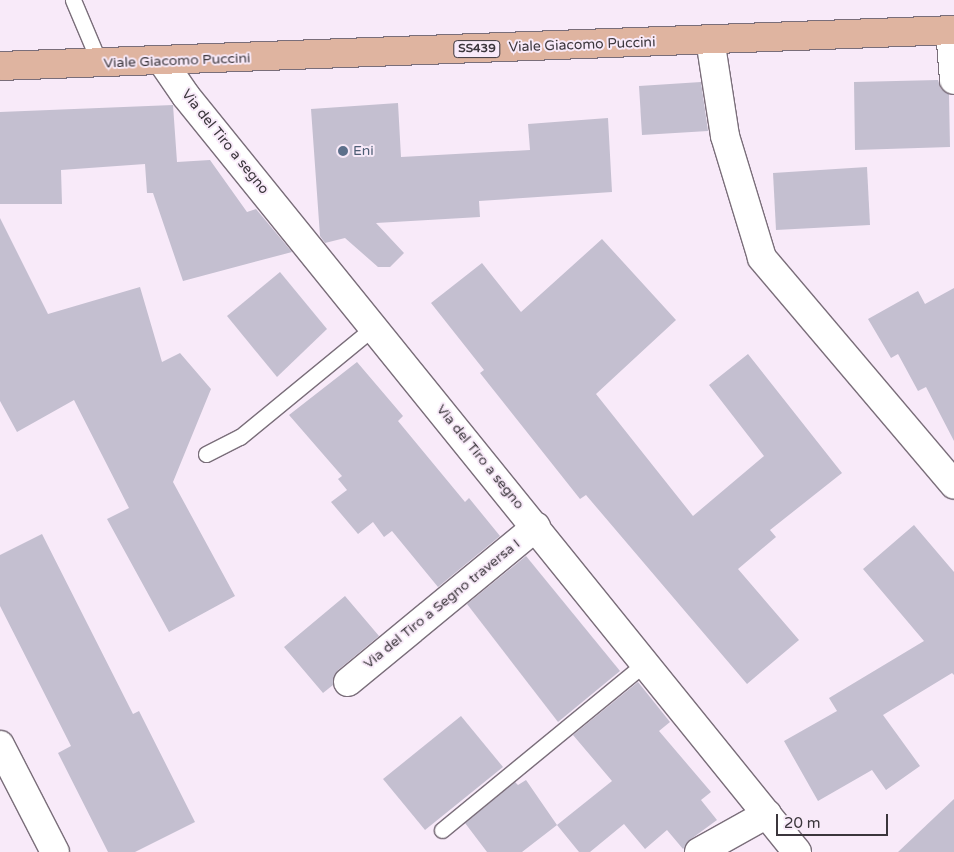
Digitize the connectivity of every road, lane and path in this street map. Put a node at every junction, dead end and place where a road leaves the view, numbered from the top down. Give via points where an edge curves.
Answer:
1 (73, 0) edge
2 (952, 30) edge
3 (710, 39) junction
4 (162, 61) junction
5 (100, 64) junction
6 (0, 66) edge
7 (954, 80) edge
8 (374, 326) junction
9 (206, 454) dead end
10 (954, 484) edge
11 (536, 526) junction
12 (645, 662) junction
13 (348, 682) dead end
14 (0, 745) edge
15 (767, 814) junction
16 (442, 830) dead end
17 (55, 852) edge
18 (699, 852) edge
19 (797, 852) edge

1 - 5 lane
2 - 3 main road, Viale Giacomo Puccini / SS439
2 - 7 street
3 - 4 main road, Viale Giacomo Puccini / SS439
3 - 10 street via 725,136 762,258
4 - 5 main road, Viale Giacomo Puccini / SS439
4 - 8 street, Via del Tiro a segno via 186,96
5 - 6 main road, Viale Giacomo Puccini / SS439
8 - 9 lane via 240,437
8 - 11 street, Via del Tiro a segno
11 - 12 street, Via del Tiro a segno
11 - 13 street, Via del Tiro a Segno traversa I
12 - 15 street, Via del Tiro a segno
12 - 16 lane
14 - 17 street
15 - 18 street
15 - 19 street, Via del Tiro a segno

